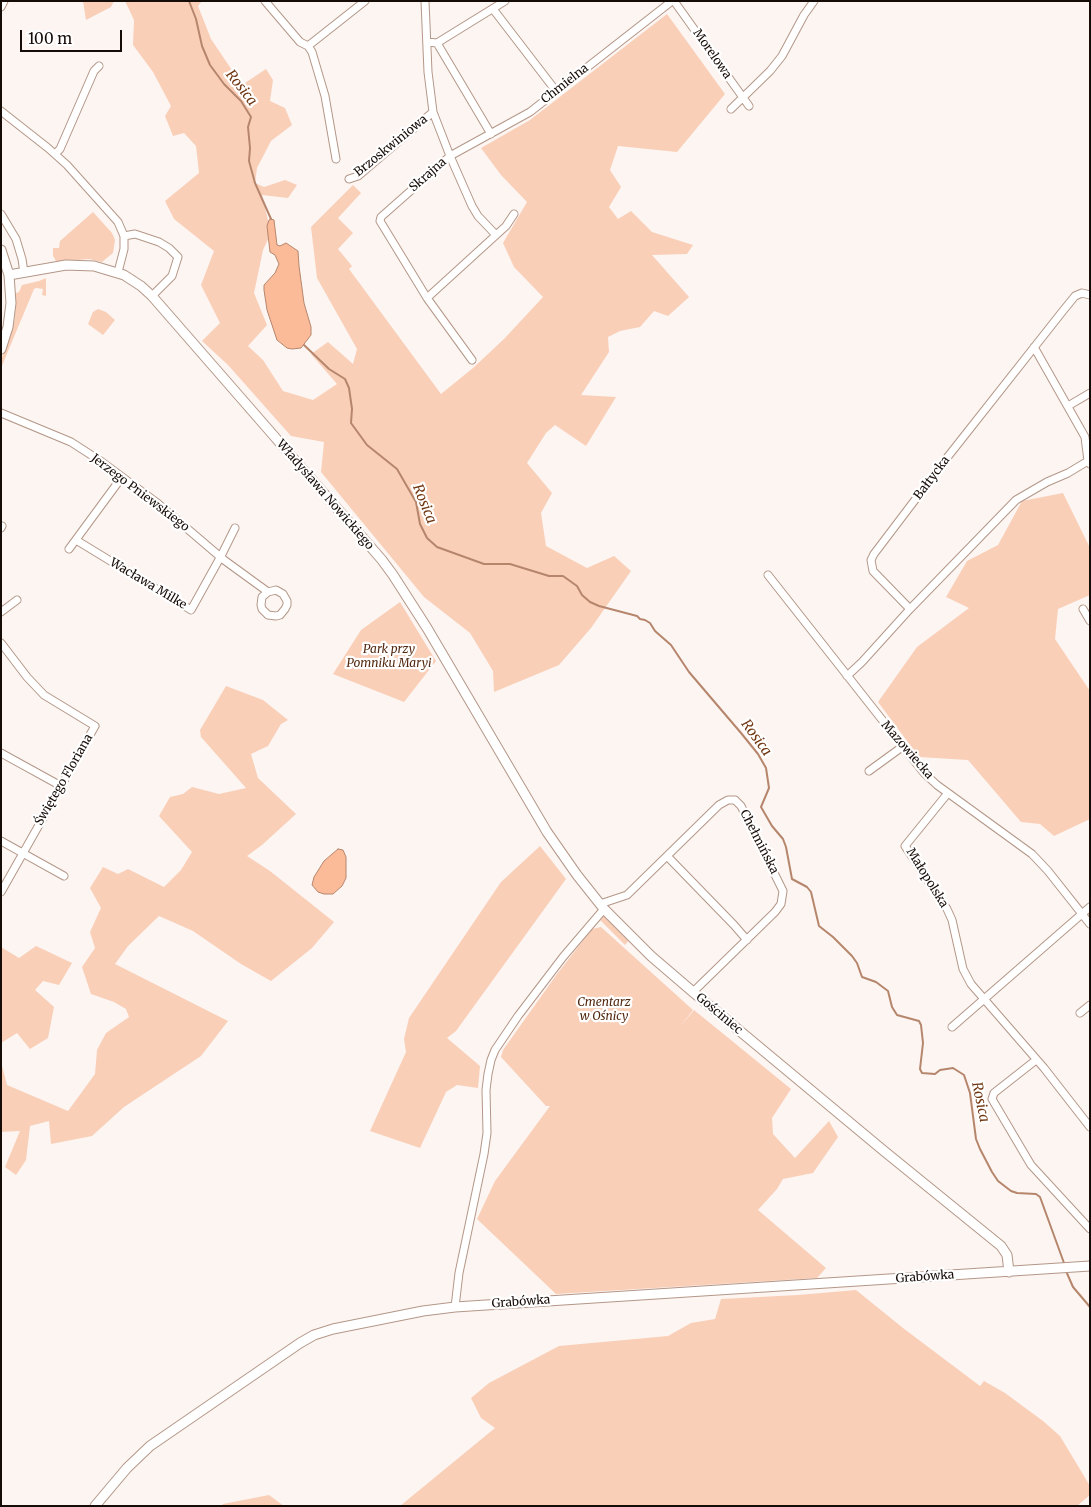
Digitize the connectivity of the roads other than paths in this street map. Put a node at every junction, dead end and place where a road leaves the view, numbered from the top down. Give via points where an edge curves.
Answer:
1 (4, 1) edge
2 (265, 1) edge
3 (365, 1) edge
4 (425, 1) edge
5 (505, 1) edge
6 (673, 1) edge
7 (814, 1) edge
8 (1, 7) edge
9 (493, 9) junction
10 (426, 42) junction
11 (437, 43) junction
12 (308, 46) junction
13 (99, 66) dead end
14 (556, 91) junction
15 (743, 98) junction
16 (749, 106) dead end
17 (731, 109) dead end
18 (1, 112) edge
19 (433, 112) junction
20 (491, 134) junction
21 (55, 154) junction
22 (450, 156) junction
23 (336, 159) dead end
24 (349, 179) dead end
25 (1, 214) edge
26 (514, 214) dead end
27 (496, 235) junction
28 (124, 236) junction
29 (1, 250) edge
30 (118, 272) junction
31 (24, 273) junction
32 (9, 275) junction
33 (1090, 295) edge
34 (152, 296) junction
35 (427, 298) junction
36 (1034, 347) junction
37 (1, 349) edge
38 (472, 360) dead end
39 (1090, 393) edge
40 (1068, 406) junction
41 (1, 413) edge
42 (1089, 463) edge
43 (122, 477) junction
44 (235, 528) dead end
45 (76, 540) junction
46 (69, 549) dead end
47 (221, 556) junction
48 (768, 575) dead end
49 (268, 592) dead end
50 (17, 600) dead end
51 (3, 608) edge
52 (910, 609) junction
53 (1083, 609) dead end
54 (1090, 621) edge
55 (1, 643) edge
56 (847, 676) junction
57 (475, 710) joint
58 (902, 747) junction
59 (1, 753) edge
60 (870, 771) dead end
61 (61, 786) junction
62 (948, 793) junction
63 (1, 841) edge
64 (23, 853) junction
65 (667, 856) junction
66 (64, 876) dead end
67 (1, 892) edge
68 (602, 907) junction
69 (1090, 907) edge
70 (1082, 914) junction
71 (1090, 924) edge
72 (746, 940) junction
73 (693, 992) junction
74 (984, 1000) junction
75 (1090, 1005) edge
76 (1080, 1012) dead end
77 (952, 1027) dead end
78 (1036, 1060) junction
79 (1090, 1127) edge
80 (1090, 1229) edge
81 (1090, 1266) edge
82 (1009, 1272) junction
83 (455, 1307) junction
84 (95, 1506) edge

1 - 8 street
2 - 12 street via 300,42
3 - 12 street
4 - 10 street, Skrajna
5 - 9 street
6 - 14 street, Chmielna
6 - 15 street, Morelowa
7 - 15 street via 782,56
9 - 11 street
9 - 14 street
10 - 11 street
10 - 19 street, Skrajna
11 - 20 street
12 - 23 street via 325,96
13 - 21 street
14 - 20 street, Chmielna via 530,112
15 - 16 street, Morelowa
15 - 17 street
18 - 21 street
19 - 22 street, Skrajna
19 - 24 street, Brzoskwiniowa via 358,176
20 - 22 street, Chmielna
21 - 28 street via 118,222
22 - 27 street via 472,206
22 - 35 street, Skrajna via 380,221
25 - 31 street via 16,239
26 - 27 street
27 - 35 street
28 - 30 street
28 - 34 street via 135,234 148,238 169,248 178,257 172,276
29 - 32 street
30 - 31 street, Władysława Nowickiego via 86,265 66,265
30 - 34 street, Władysława Nowickiego
31 - 32 street, Władysława Nowickiego
32 - 37 street via 10,314
33 - 36 street, Bałtycka via 1082,293 1075,296
34 - 57 street, Władysława Nowickiego via 394,575
35 - 38 street, Skrajna
36 - 40 street
36 - 52 street, Bałtycka via 872,557 874,571
39 - 40 street
40 - 42 street via 1085,437
41 - 43 street, Jerzego Pniewskiego via 71,442
42 - 52 street via 1016,500
43 - 45 street
43 - 47 street, Jerzego Pniewskiego
44 - 47 street, Wacława Milke
45 - 46 street
45 - 47 street, Wacława Milke via 191,610
47 - 49 street, Jerzego Pniewskiego
48 - 56 street, Mazowiecka
50 - 51 street
52 - 56 street
53 - 54 street
55 - 61 street, Świętego Floriana via 44,695 95,726
56 - 58 street, Mazowiecka
57 - 68 street, Gościniec via 547,832
58 - 60 street
58 - 62 street, Mazowiecka via 924,773
59 - 61 street
61 - 64 street, Świętego Floriana
62 - 70 street, Mazowiecka via 1032,854
62 - 74 street, Małopolska via 905,846 947,909 963,969
63 - 64 street
64 - 66 street
64 - 67 street, Świętego Floriana
65 - 68 street, Chełmińska via 627,895
65 - 72 street
65 - 72 street, Chełmińska via 719,804 735,800 741,806 784,891 775,912
68 - 73 street, Gościniec
68 - 83 street via 518,1016 491,1060 486,1090 486,1146 458,1272
69 - 70 street
70 - 71 street, Mazowiecka
70 - 74 street
72 - 73 street, Chełmińska
73 - 82 street, Gościniec via 1001,1246 1007,1255
74 - 77 street
74 - 78 street, Małopolska
75 - 76 street
78 - 79 street, Małopolska
78 - 80 street via 994,1093 992,1099 1031,1165
81 - 82 street, Grabówka
82 - 83 street, Grabówka
83 - 84 street, Grabówka via 423,1310 332,1329 308,1338 150,1446

